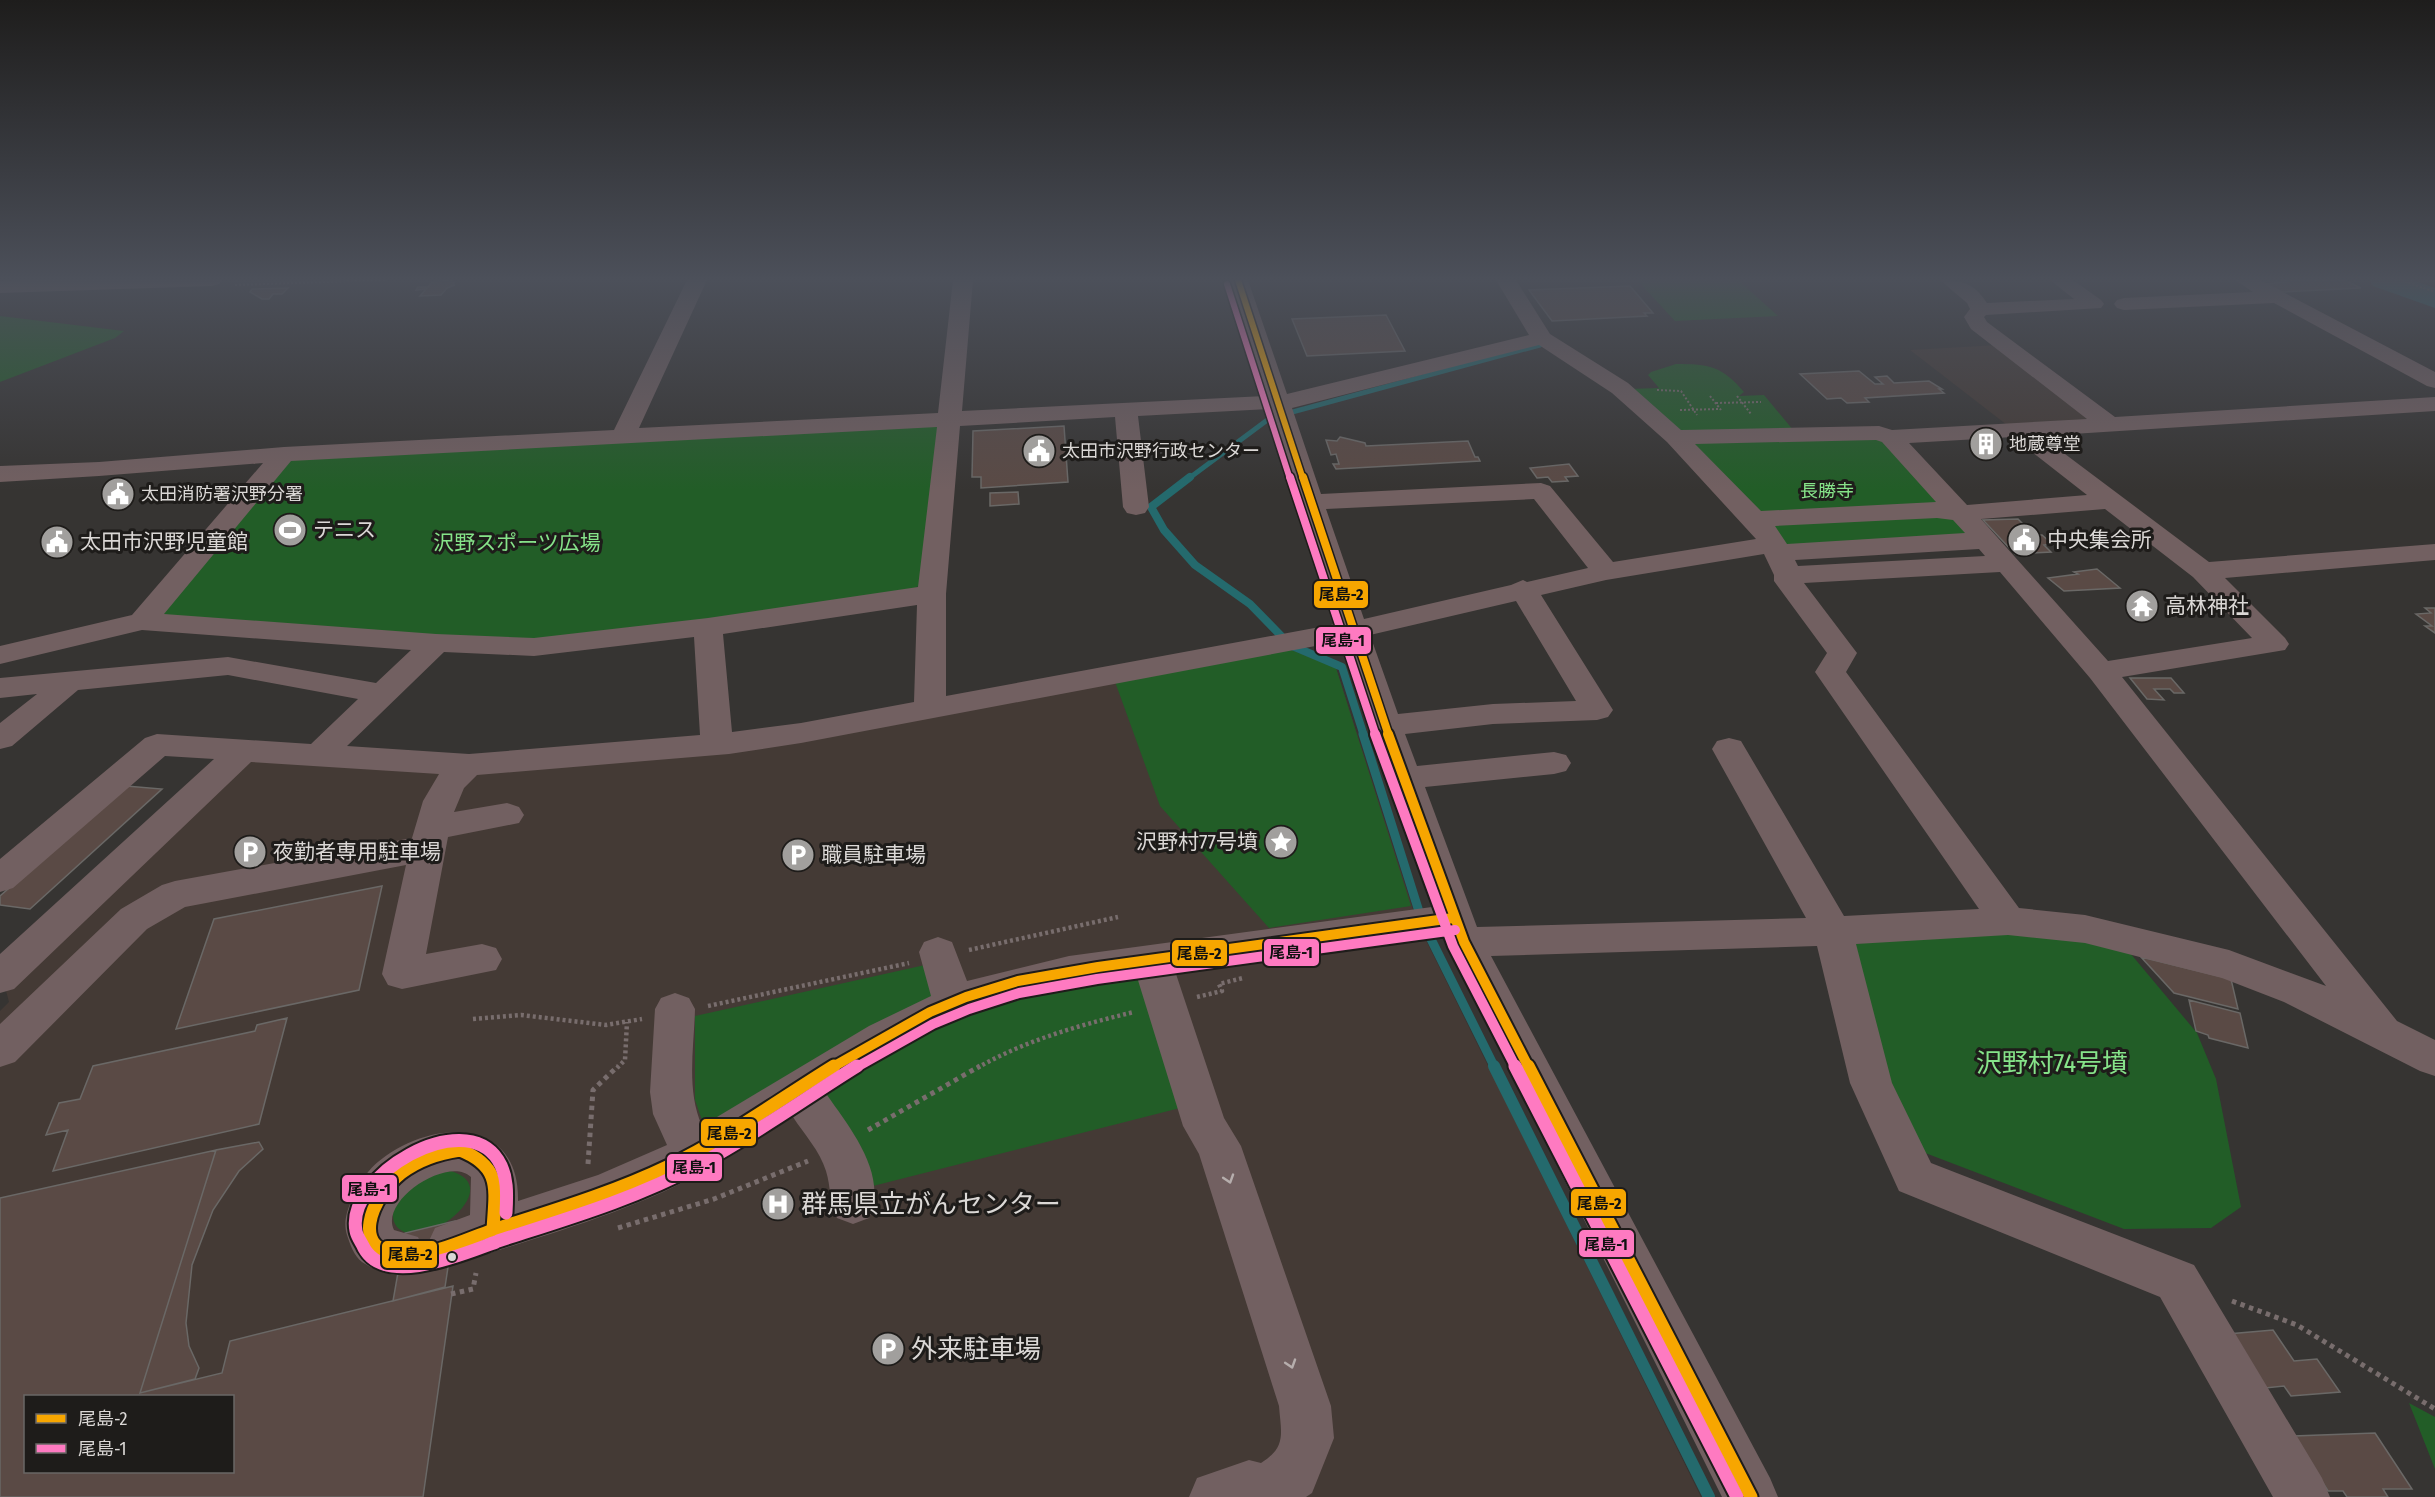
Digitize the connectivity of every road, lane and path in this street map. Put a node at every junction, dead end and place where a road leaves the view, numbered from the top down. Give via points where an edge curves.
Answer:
1 (664, 350) edge
2 (957, 350) edge
3 (1260, 350) edge
4 (1495, 350) edge
5 (1561, 350) edge
6 (2011, 350) edge
7 (2377, 350) edge
8 (2435, 381) edge
9 (1650, 390) dead end
10 (1277, 402) junction
11 (1761, 402) dead end
12 (1715, 403) dead end
13 (2435, 404) edge
14 (1720, 409) dead end
15 (1126, 410) junction
16 (1673, 410) dead end
17 (1694, 410) junction
18 (950, 420) junction
19 (2109, 424) junction
20 (2017, 429) junction
21 (623, 436) junction
22 (1675, 437) junction
23 (1711, 437) junction
24 (1890, 437) junction
25 (284, 454) junction
26 (0, 474) edge
27 (2111, 501) junction
28 (1310, 502) junction
29 (1136, 507) dead end
30 (1960, 513) junction
31 (1754, 519) junction
32 (1986, 540) junction
33 (2435, 552) edge
34 (1779, 557) junction
35 (2007, 563) junction
36 (2203, 571) junction
37 (1606, 572) junction
38 (1523, 589) junction
39 (932, 594) junction
40 (142, 621) junction
41 (708, 627) junction
42 (246, 628) junction
43 (1353, 630) junction
44 (436, 643) junction
45 (0, 655) edge
46 (220, 666) junction
47 (2101, 671) junction
48 (69, 681) junction
49 (0, 688) edge
50 (381, 694) junction
51 (925, 720) junction
52 (1386, 726) junction
53 (0, 739) edge
54 (717, 744) junction
55 (1729, 748) dead end
56 (243, 751) junction
57 (318, 756) junction
58 (1554, 763) dead end
59 (469, 765) junction
60 (1404, 778) junction
61 (507, 815) dead end
62 (430, 838) junction
63 (0, 879) edge
64 (1118, 917) dead end
65 (2008, 921) junction
66 (1458, 930) junction
67 (1833, 931) junction
68 (939, 954) junction
69 (482, 959) dead end
70 (1151, 959) junction
71 (1253, 976) dead end
72 (0, 978) edge
73 (953, 1003) junction
74 (1166, 1005) junction
75 (675, 1011) junction
76 (18, 1016) edge
77 (473, 1019) dead end
78 (627, 1022) junction
79 (2384, 1032) junction
80 (0, 1050) edge
81 (2435, 1059) edge
82 (799, 1090) junction
83 (838, 1147) junction
84 (693, 1155) junction
85 (853, 1203) dead end
86 (600, 1214) junction
87 (474, 1245) junction
88 (401, 1253) dead end
89 (2177, 1281) junction
90 (452, 1294) dead end
91 (2435, 1409) edge
92 (1233, 1492) edge
93 (1751, 1497) edge
94 (2303, 1497) edge

1 - 21 street
2 - 18 street
3 - 10 street
4 - 10 street
5 - 22 street via 1620,388
6 - 19 street
7 - 8 street
9 - 17 path via 1681,391
10 - 15 street
10 - 28 street
11 - 12 path
13 - 19 street
14 - 17 path
15 - 18 street
15 - 29 street
16 - 17 path
17 - 23 path
18 - 21 street
18 - 39 street
19 - 20 street
20 - 24 street
20 - 27 street
21 - 25 street
22 - 23 street
22 - 31 street
23 - 24 street via 1879,433
24 - 30 street
25 - 26 street
25 - 40 street
27 - 30 street
27 - 36 street
28 - 37 street via 1541,491
28 - 43 street
30 - 31 street via 1937,510
30 - 32 street
31 - 34 street
32 - 34 street
32 - 35 street
33 - 36 street
34 - 35 street
34 - 37 street
34 - 65 street via 1788,581 1842,653 1830,672
35 - 47 street
36 - 47 street via 2274,644
37 - 38 street
38 - 43 street
38 - 52 street via 1597,710 1493,714
39 - 41 street
39 - 51 street
40 - 42 street
40 - 45 street
41 - 44 street via 534,647
41 - 54 street
42 - 44 street
42 - 46 street
43 - 51 street
43 - 52 street
44 - 50 street
46 - 48 street
46 - 50 street
47 - 79 street
48 - 49 street
48 - 53 street
50 - 57 street
51 - 54 street
52 - 60 street
54 - 59 street
55 - 67 street
56 - 57 street
56 - 63 street via 157,745
56 - 72 street
57 - 59 street
58 - 60 street
59 - 62 street via 460,770 438,804
60 - 66 street
61 - 62 street
62 - 69 street via 402,974
62 - 76 street via 175,895 134,919
64 - 68 path
65 - 67 street
65 - 79 street via 2085,929 2229,965 2298,991
66 - 67 street
66 - 70 street
66 - 93 street
67 - 89 street via 1871,1083 1915,1177
68 - 73 street
68 - 75 path
70 - 73 street via 1007,984
70 - 74 street
71 - 74 path via 1219,984 1222,991
73 - 82 street via 895,1031
74 - 83 path via 1078,1026 998,1056
74 -> 92 street via 1204,1126 1219,1146 1305,1406 1308,1438 1293,1474 1265,1491
75 - 78 path
75 - 84 street via 671,1092 675,1114
76 - 80 street
77 - 78 path via 521,1015 606,1025
78 - 86 path via 625,1060 592,1090
79 - 81 street
82 - 83 street
82 - 84 street
83 - 85 street via 849,1172
83 - 86 path via 775,1177 688,1210
84 - 86 street via 652,1175
86 - 87 street
87 - 88 street via 493,1172 484,1158 467,1152 446,1152 423,1158 401,1171 383,1187 372,1206 370,1237 378,1247
87 - 90 path via 473,1289
89 - 91 path via 2297,1325
89 - 94 street

